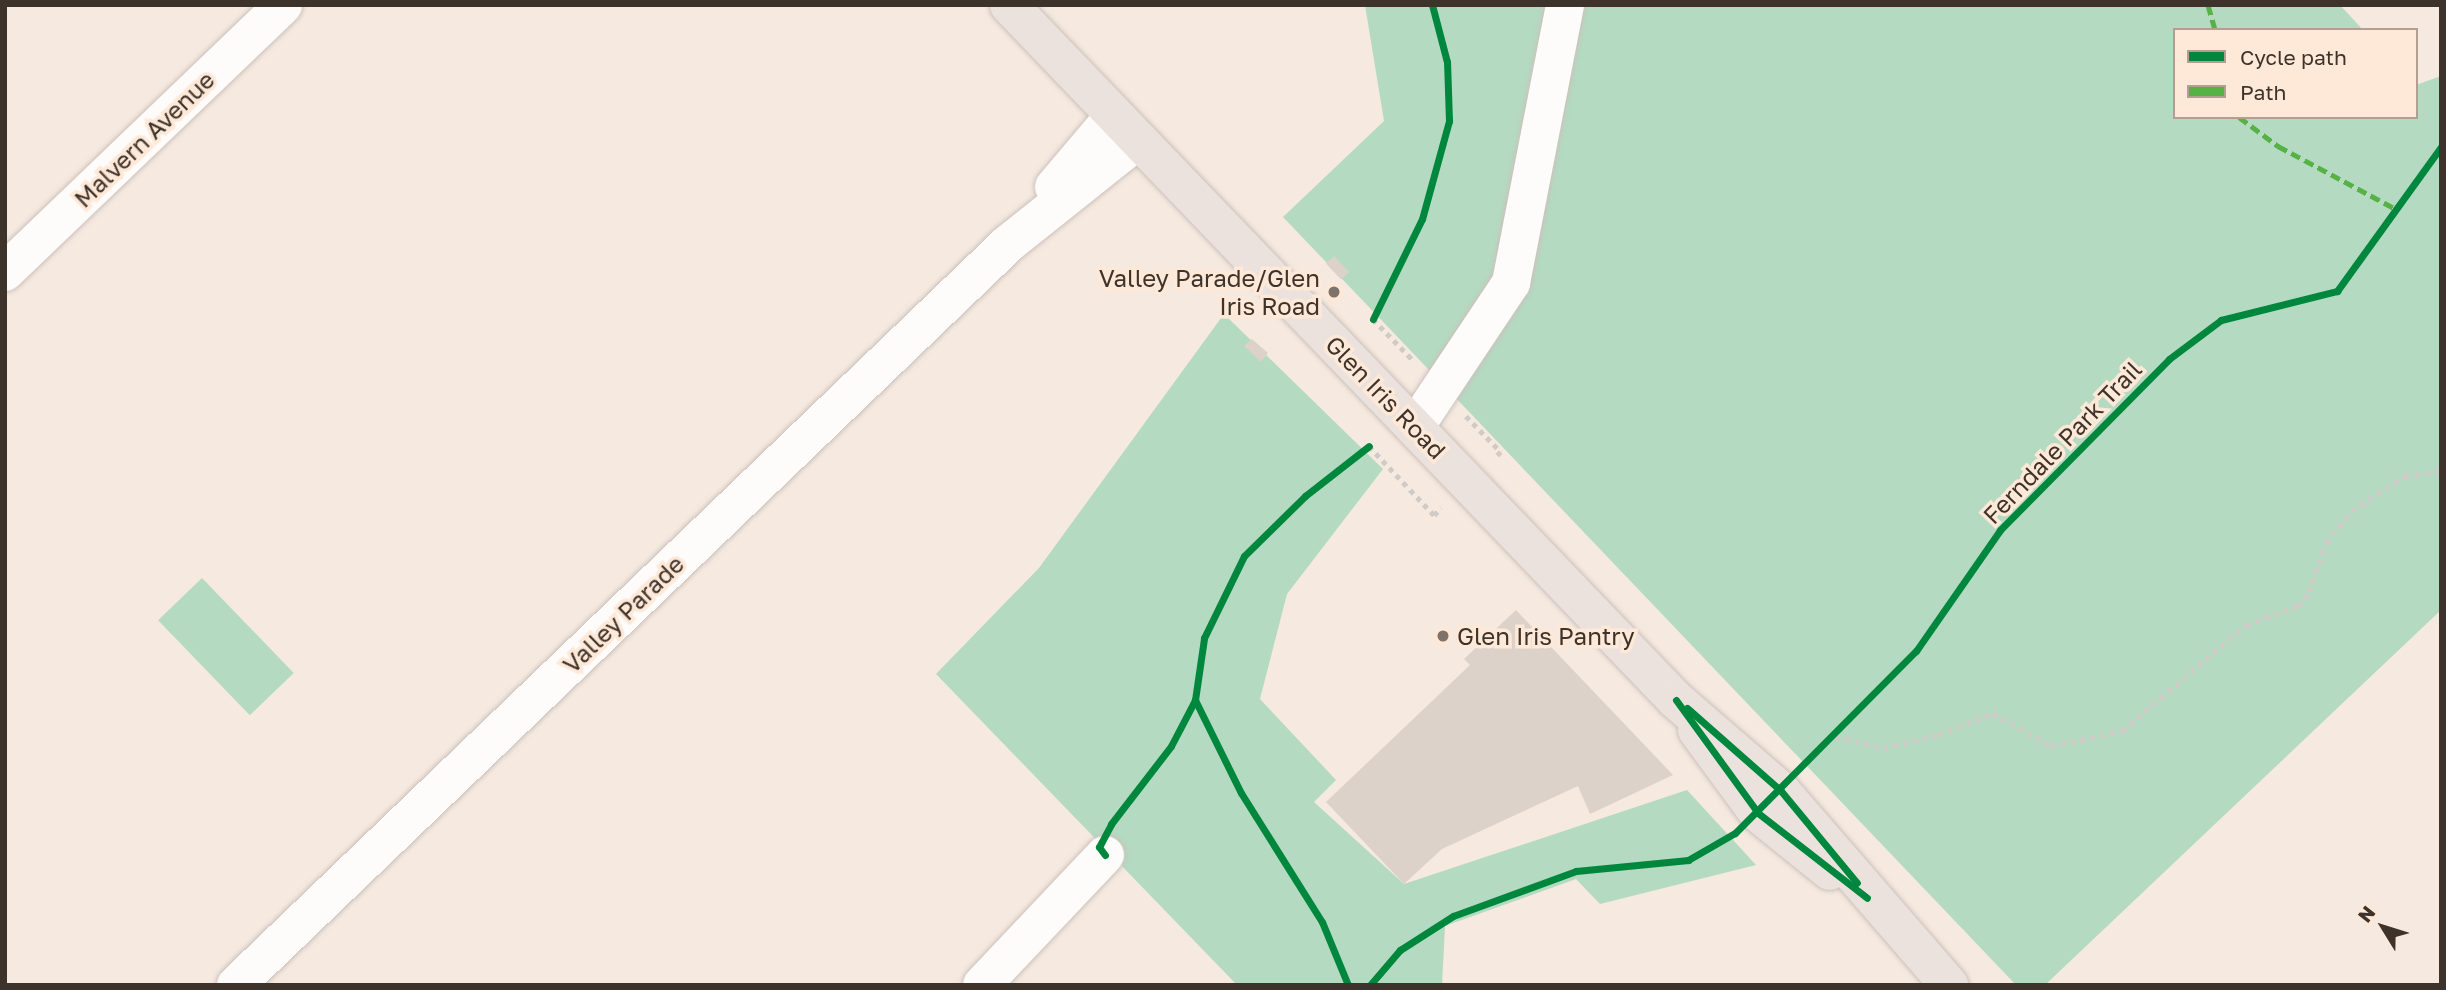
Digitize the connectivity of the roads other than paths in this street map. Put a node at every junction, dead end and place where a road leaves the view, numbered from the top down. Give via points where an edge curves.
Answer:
1 (283, 5) edge
2 (1009, 5) edge
3 (1565, 5) edge
4 (1126, 128) junction
5 (5, 272) edge
6 (1415, 427) junction
7 (1104, 855) dead end
8 (236, 985) edge
9 (982, 985) edge
10 (1949, 985) edge

1 - 5 street, Malvern Avenue
2 - 4 main road, Glen Iris Road
3 - 6 street via 1511,283
4 - 6 main road, Glen Iris Road
4 - 8 street, Valley Parade
6 - 10 main road, Glen Iris Road via 1676,700 1781,791 1867,898
7 - 9 street

